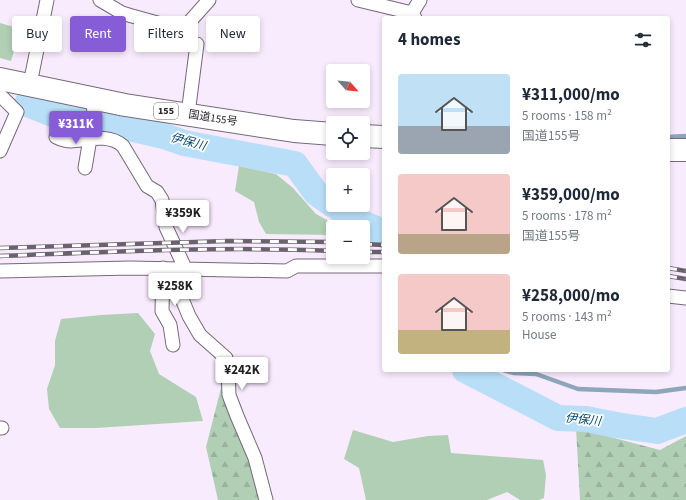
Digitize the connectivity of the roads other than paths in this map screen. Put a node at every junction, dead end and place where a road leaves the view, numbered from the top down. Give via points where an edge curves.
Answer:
1 (47, 0) edge
2 (100, 0) edge
3 (209, 0) edge
4 (358, 0) edge
5 (420, 0) edge
6 (414, 15) edge
7 (196, 52) edge
8 (0, 79) edge
9 (30, 84) junction
10 (0, 95) edge
11 (188, 114) junction
12 (92, 119) junction
13 (326, 133) edge
14 (370, 136) edge
15 (56, 137) dead end
16 (382, 137) edge
17 (670, 150) edge
18 (686, 150) edge
19 (0, 152) edge
20 (85, 168) dead end
21 (382, 266) edge
22 (163, 268) junction
23 (185, 268) junction
24 (0, 271) edge
25 (670, 296) edge
26 (686, 298) edge
27 (173, 345) dead end
28 (266, 500) edge

1 - 9 street
2 - 3 street via 122,12 172,27 185,27
4 - 6 street
5 - 6 street
7 - 11 street
8 - 9 highway, 国道155号 / 155
9 - 12 highway, 国道155号 / 155
10 - 19 street via 17,112
11 - 12 highway, 国道155号 / 155 via 125,105
11 - 13 highway, 国道155号 / 155 via 294,131
12 - 15 street via 70,141
12 - 20 street
12 - 23 street via 123,146 147,186 157,192 162,200 166,227
14 - 16 highway
17 - 18 highway
21 - 23 street via 296,266 287,271
22 - 23 street
22 - 24 street
22 - 27 street via 162,311 170,325
23 - 28 street via 182,299 200,335 226,358 229,395 255,458
25 - 26 street

